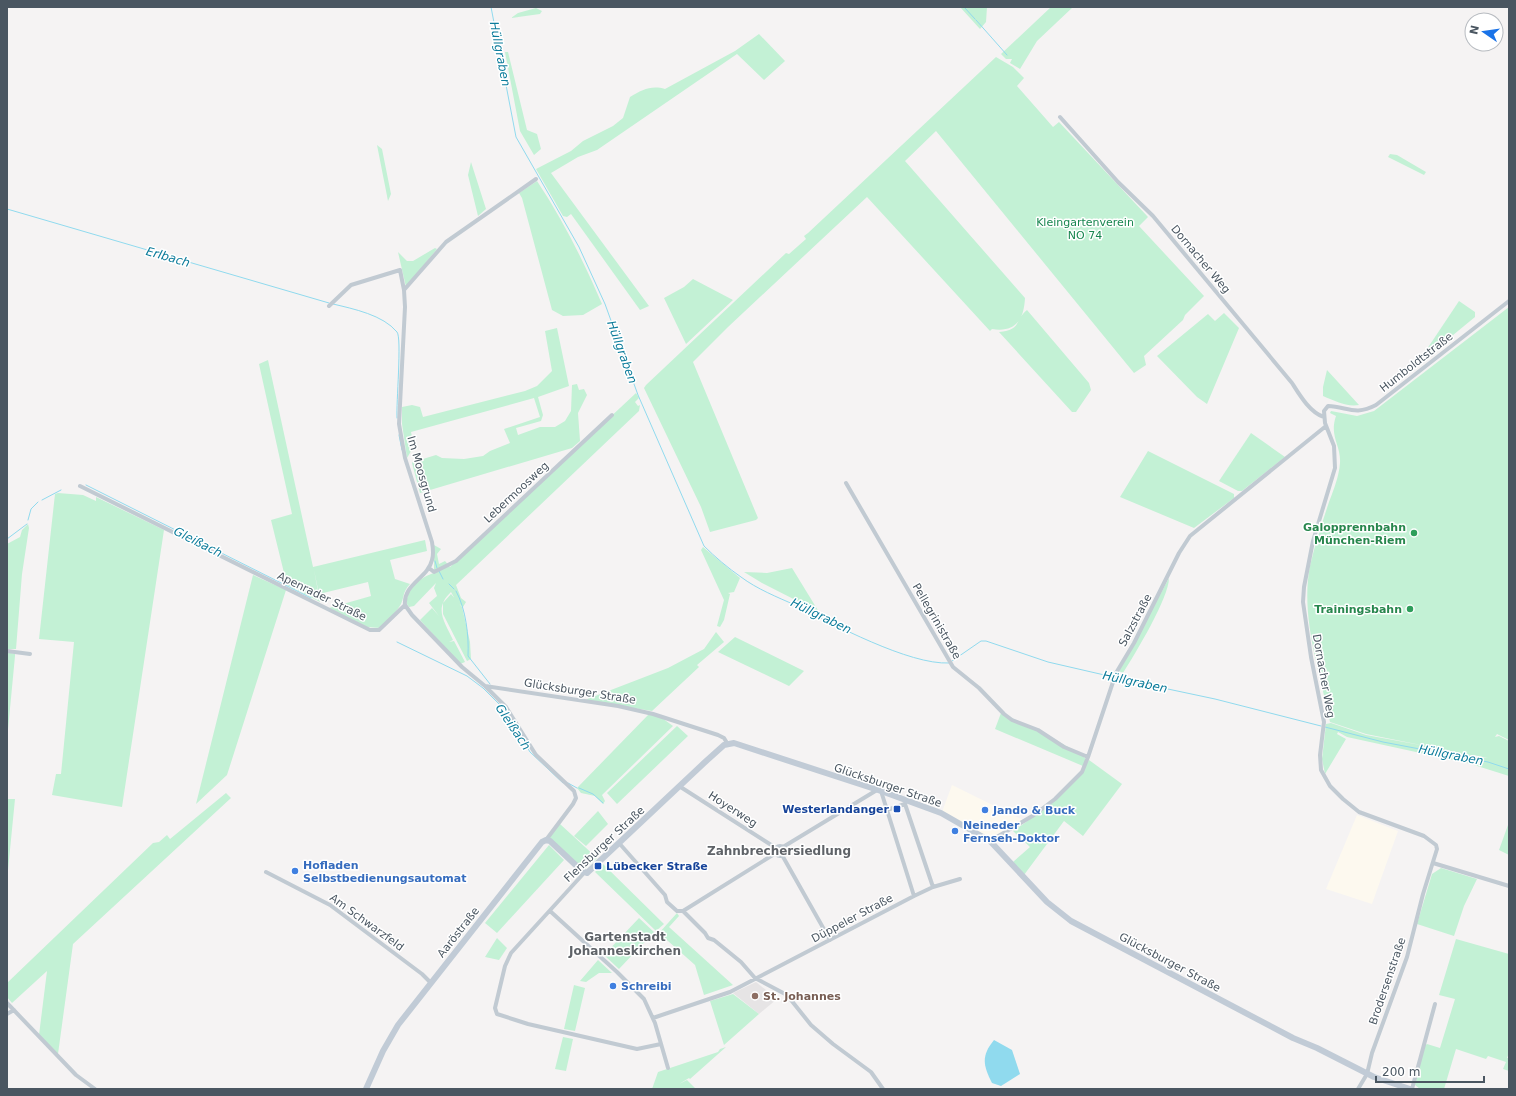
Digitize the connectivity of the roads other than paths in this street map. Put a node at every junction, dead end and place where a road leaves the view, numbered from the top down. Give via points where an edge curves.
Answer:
1 (1060, 117) dead end
2 (536, 179) dead end
3 (404, 290) junction
4 (1509, 301) edge
5 (329, 306) dead end
6 (1325, 408) joint
7 (612, 415) dead end
8 (1324, 417) junction
9 (1326, 426) junction
10 (846, 483) dead end
11 (80, 486) dead end
12 (428, 568) junction
13 (405, 605) junction
14 (7, 651) edge
15 (30, 654) dead end
16 (485, 686) junction
17 (727, 744) junction
18 (1088, 757) junction
19 (679, 786) junction
20 (879, 791) junction
21 (905, 802) junction
22 (886, 809) junction
23 (1424, 836) joint
24 (546, 840) junction
25 (990, 841) junction
26 (619, 843) junction
27 (784, 847) junction
28 (776, 848) junction
29 (776, 853) junction
30 (782, 855) junction
31 (1433, 863) junction
32 (266, 872) dead end
33 (584, 872) junction
34 (960, 879) dead end
35 (1509, 886) edge
36 (933, 887) junction
37 (914, 896) junction
38 (550, 911) junction
39 (683, 911) junction
40 (830, 940) junction
41 (755, 978) junction
42 (431, 983) junction
43 (7, 1003) edge
44 (1435, 1004) dead end
45 (14, 1010) junction
46 (7, 1014) edge
47 (653, 1018) junction
48 (661, 1044) junction
49 (668, 1068) dead end
50 (1367, 1074) junction
51 (95, 1089) edge
52 (366, 1089) edge
53 (883, 1089) edge
54 (1358, 1089) edge
55 (1411, 1089) edge

1 - 8 street, Dornacher Weg via 1118,182 1153,216 1287,377 1304,401
2 - 3 street via 446,242
3 - 5 street, Im Moosgrund via 400,270 351,285
3 - 12 street, Im Moosgrund via 399,424 405,458 432,542 434,554
4 - 6 street, Humboldtstraße via 1376,405 1352,412 1331,406
6 - 8 street, Dornacher Weg
7 - 12 street, Lebermoosweg via 456,561 434,572
8 - 9 street, Dornacher Weg
9 - 18 street, Salzstraße via 1190,536 1116,674
9 - 23 street, Dornacher Weg via 1334,446 1335,468 1313,541 1303,602 1324,723 1321,770 1334,790 1359,812
10 - 18 street, Pellegrinistraße via 951,664 1012,720 1038,730 1064,747
11 - 13 street, Apenrader Straße via 370,630 379,630
12 - 13 street, Im Moosgrund via 408,590
13 - 16 street via 462,667
14 - 15 street
16 - 17 street, Glücksburger Straße via 618,706 653,714 718,735 724,738
16 - 24 street, Aaröstraße via 506,707 536,755 574,791 576,796 572,806
17 - 19 street, Flensburger Straße
17 - 20 street, Glücksburger Straße via 738,743
18 - 25 street, Salzstraße via 1082,772 1055,799 1034,815
19 - 26 street, Flensburger Straße
19 - 28 street, Hoyerweg
20 - 21 street, Glücksburger Straße
20 - 22 street
20 - 27 street
21 - 22 street
21 - 25 street, Glücksburger Straße via 941,813
21 - 36 street
22 - 37 street
23 - 31 street, Brodersenstraße via 1436,844
24 - 33 street
24 - 42 street, Aaröstraße via 516,874
25 - 50 street, Glücksburger Straße via 1046,902 1071,921
26 - 33 street, Flensburger Straße via 590,870
26 - 39 street via 665,895 667,902 677,911
27 - 28 street
27 - 30 street via 785,852
28 - 29 street
29 - 30 street
29 - 39 street
30 - 40 street
31 - 35 street
31 - 50 street, Brodersenstraße via 1407,957 1372,1053
32 - 42 street, Am Schwarzfeld via 330,905
33 - 38 street, Flensburger Straße
34 - 36 street, Düppeler Straße
36 - 37 street, Düppeler Straße
37 - 40 street, Düppeler Straße
38 - 47 street via 644,999
38 - 48 street, Flensburger Straße via 511,953 505,966 495,1008 497,1014 528,1024 637,1049
39 - 41 street via 708,938 741,962
40 - 41 street, Düppeler Straße
41 - 47 street, Düppeler Straße via 730,992
41 - 53 street via 787,996 811,1025 871,1072
42 - 52 street, Aaröstraße via 391,1036
43 - 45 street
44 - 55 street
45 - 46 street
45 - 51 street via 76,1075
47 - 48 street
48 - 49 street
50 - 54 street, Brodersenstraße
50 - 55 street, Glücksburger Straße

